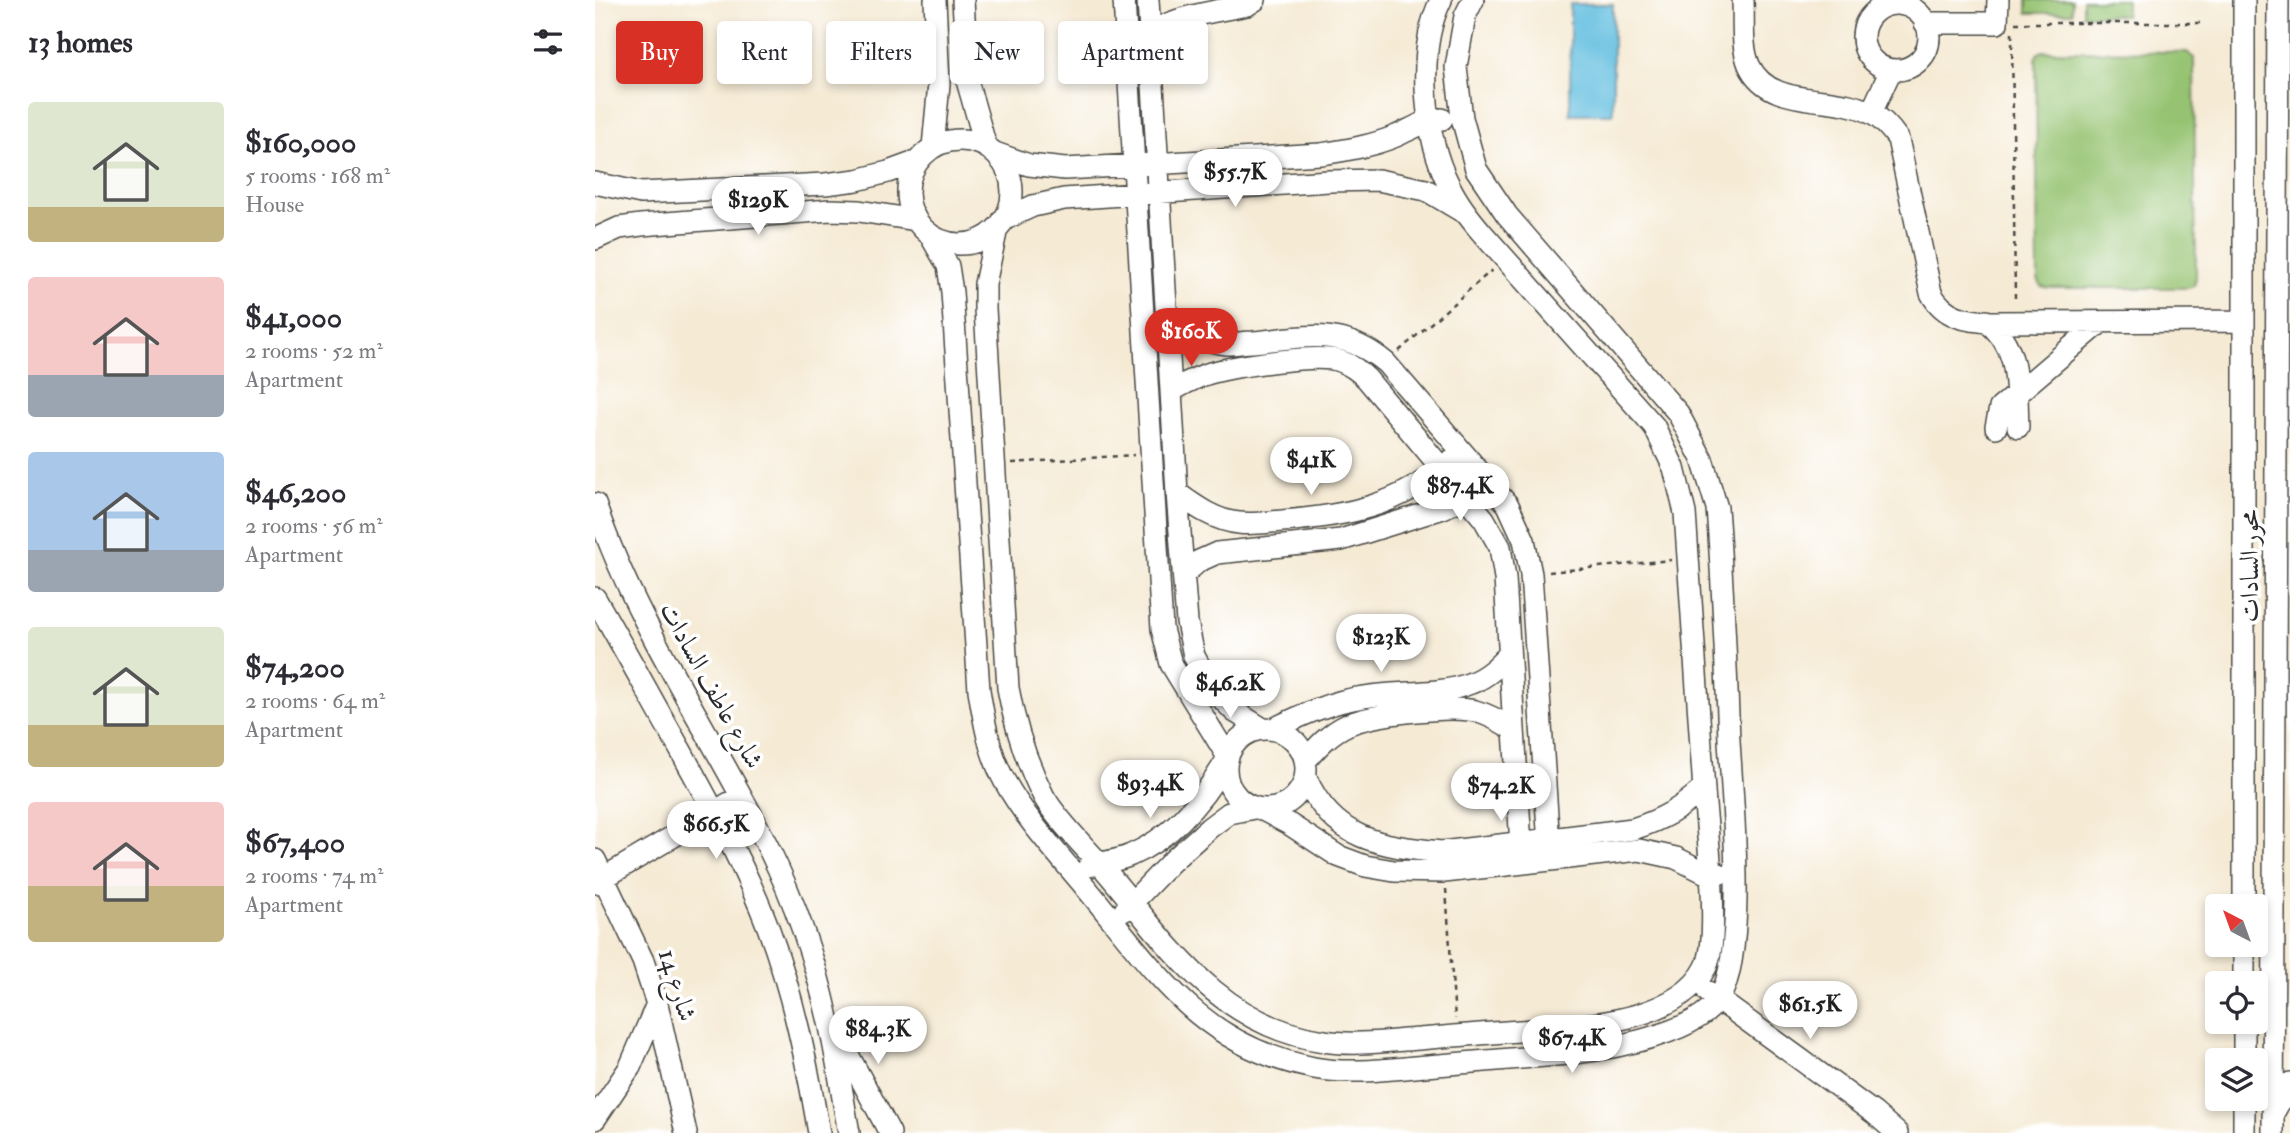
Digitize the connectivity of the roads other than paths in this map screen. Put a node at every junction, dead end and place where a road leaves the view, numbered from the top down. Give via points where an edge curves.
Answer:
1 (935, 0) edge
2 (963, 0) edge
3 (1123, 0) edge
4 (1148, 0) edge
5 (1255, 0) edge
6 (1441, 0) edge
7 (1473, 0) edge
8 (1743, 0) edge
9 (1998, 0) edge
10 (2244, 0) edge
11 (2279, 0) edge
12 (2290, 12) edge
13 (1149, 21) edge
14 (1171, 21) edge
15 (1925, 23) junction
16 (2279, 33) junction
17 (1891, 70) junction
18 (1154, 84) edge
19 (1871, 113) junction
20 (1462, 118) junction
21 (1430, 119) junction
22 (991, 150) junction
23 (926, 154) junction
24 (1159, 164) junction
25 (1134, 165) junction
26 (595, 183) edge
27 (1161, 192) junction
28 (1135, 194) junction
29 (1465, 213) junction
30 (1000, 224) junction
31 (923, 228) junction
32 (595, 239) edge
33 (2284, 281) edge
34 (1167, 320) junction
35 (1986, 321) junction
36 (2244, 321) junction
37 (2101, 322) junction
38 (2284, 362) edge
39 (1171, 391) junction
40 (2016, 394) junction
41 (1996, 427) dead end
42 (2018, 427) dead end
43 (1461, 452) junction
44 (1442, 469) junction
45 (2284, 475) edge
46 (1490, 483) junction
47 (1177, 493) junction
48 (1468, 498) junction
49 (595, 504) edge
50 (1184, 574) junction
51 (595, 598) edge
52 (601, 615) edge
53 (1510, 654) junction
54 (1268, 729) junction
55 (1514, 730) junction
56 (2244, 752) junction
57 (2276, 752) junction
58 (1227, 759) junction
59 (1306, 769) junction
60 (2276, 776) junction
61 (1704, 788) junction
62 (741, 796) junction
63 (2290, 799) edge
64 (1259, 809) junction
65 (715, 813) junction
66 (1549, 838) junction
67 (1520, 841) junction
68 (1550, 860) junction
69 (1100, 863) junction
70 (1522, 863) junction
71 (1072, 872) junction
72 (1736, 873) junction
73 (598, 874) edge
74 (1710, 875) junction
75 (2283, 892) edge
76 (2244, 894) edge
77 (1132, 902) junction
78 (1114, 922) junction
79 (1695, 983) junction
80 (2290, 993) edge
81 (1718, 1000) junction
82 (657, 1004) junction
83 (2273, 1008) junction
84 (829, 1020) junction
85 (2267, 1048) edge
86 (2290, 1083) edge
87 (2268, 1084) edge
88 (844, 1106) junction
89 (2244, 1111) edge
90 (595, 1119) edge
91 (2273, 1124) edge
92 (686, 1133) edge
93 (819, 1133) edge
94 (849, 1133) edge
95 (860, 1133) edge
96 (890, 1133) edge
97 (1897, 1133) edge
98 (2244, 1133) edge

1 - 23 street via 939,84
2 - 22 street via 968,84
3 - 25 street
4 - 13 street
5 - 14 street
6 - 21 street via 1427,42 1424,81
7 - 20 street via 1465,16 1456,67
8 - 19 street via 1747,57 1760,80 1781,93 1847,104
9 - 15 street via 1997,23
10 - 36 street, محور السادات
11 - 16 street, محور السادات
12 - 16 street
15 - 17 street via 1929,40 1920,60
15 - 17 street via 1916,11 1895,4 1874,12 1867,21 1866,52
16 - 33 street, محور السادات
17 - 19 street
18 - 24 street
19 - 35 street via 1892,130 1902,149 1935,301 1950,315
20 - 21 street
20 - 72 street via 1476,169 1507,215 1678,413 1702,459 1717,508
21 - 24 street via 1395,136 1346,150
21 - 29 street via 1436,153
22 - 23 street via 960,140
22 - 25 street via 1029,165 1065,169
22 - 30 street via 1007,170 1012,190
23 - 26 street via 867,177 825,184 641,193
23 - 31 street via 909,180 908,190
24 - 25 street
24 - 27 street
25 - 28 street
27 - 28 street
27 - 29 street via 1378,180 1426,190
27 - 34 street
28 - 30 street via 1064,199 1033,206
28 - 58 street via 1162,629 1171,664
29 - 61 street via 1654,426 1674,468 1683,501
30 - 31 street via 970,243 949,243
30 - 69 street via 985,284 985,310 1008,688 1016,727 1047,802
31 - 32 street via 859,211 830,210 641,225 618,228
31 - 71 street via 947,266 953,292 979,690 986,735 1003,778 1027,817
33 - 38 street, محور السادات
34 - 39 street
34 - 43 street via 1227,344 1315,337 1343,338 1368,348
35 - 37 street
35 - 40 street via 2011,351
36 - 37 street
36 - 56 street, محور السادات
37 - 40 street
38 - 45 street, محور السادات
39 - 44 street via 1190,380 1232,368 1318,358 1339,360 1362,374
39 - 47 street
40 - 41 street via 1998,412
40 - 42 street
43 - 44 street
43 - 46 street
44 - 47 street via 1370,508 1329,517 1240,524 1207,513
44 - 48 street
45 - 57 street, محور السادات
46 - 48 street
46 - 66 street via 1508,505 1524,540 1531,574
47 - 50 street
48 - 50 street via 1341,540 1217,552
48 - 53 street via 1500,547
49 - 62 street, شارع عاطف السادات via 621,572
50 - 54 street via 1194,656 1210,686 1234,711
51 - 52 street
52 - 65 street
53 - 54 street via 1470,684 1363,697
53 - 55 street
54 - 58 street via 1241,737
54 - 59 street via 1288,735 1299,745
55 - 59 street via 1474,711 1372,717 1324,740
55 - 67 street
56 - 57 street
56 - 76 street, محور السادات
57 - 60 street, محور السادات
58 - 64 street via 1231,790
58 - 69 street via 1192,810 1154,844 1128,857
59 - 64 street via 1300,791 1290,802
59 - 67 street via 1315,800 1330,818 1380,842 1442,852
60 - 63 street
60 - 75 street, محور السادات
61 - 66 street via 1661,820 1633,829
61 - 74 street
62 - 65 street
62 - 84 street, شارع عاطف السادات via 794,906
64 - 70 street via 1338,856 1366,866 1444,872
64 - 77 street via 1229,813
65 - 73 street
65 - 93 street via 768,927 788,986
66 - 67 street
66 - 68 street
67 - 70 street
68 - 70 street
68 - 74 street via 1639,850 1676,858
69 - 71 street
69 - 77 street
71 - 78 street
72 - 74 street
72 - 81 street via 1733,951
73 - 82 street, شارع 14 via 643,961
74 - 79 street via 1712,946 1707,966
75 - 83 street, محور السادات
77 - 78 street
77 - 79 street via 1214,993 1247,1016 1285,1033 1325,1042 1566,1027 1657,1009
78 - 81 street via 1195,1014 1232,1040 1273,1058 1317,1069 1363,1071 1572,1054 1671,1032
79 - 81 street
80 - 83 street
81 - 97 street
82 - 90 street via 630,1067
82 - 92 street, شارع 14
83 - 85 street, محور السادات
84 - 88 street, شارع عاطف السادات
84 - 96 street
86 - 91 street
87 - 91 street, محور السادات
88 - 94 street, شارع عاطف السادات
88 - 95 street
89 - 98 street

